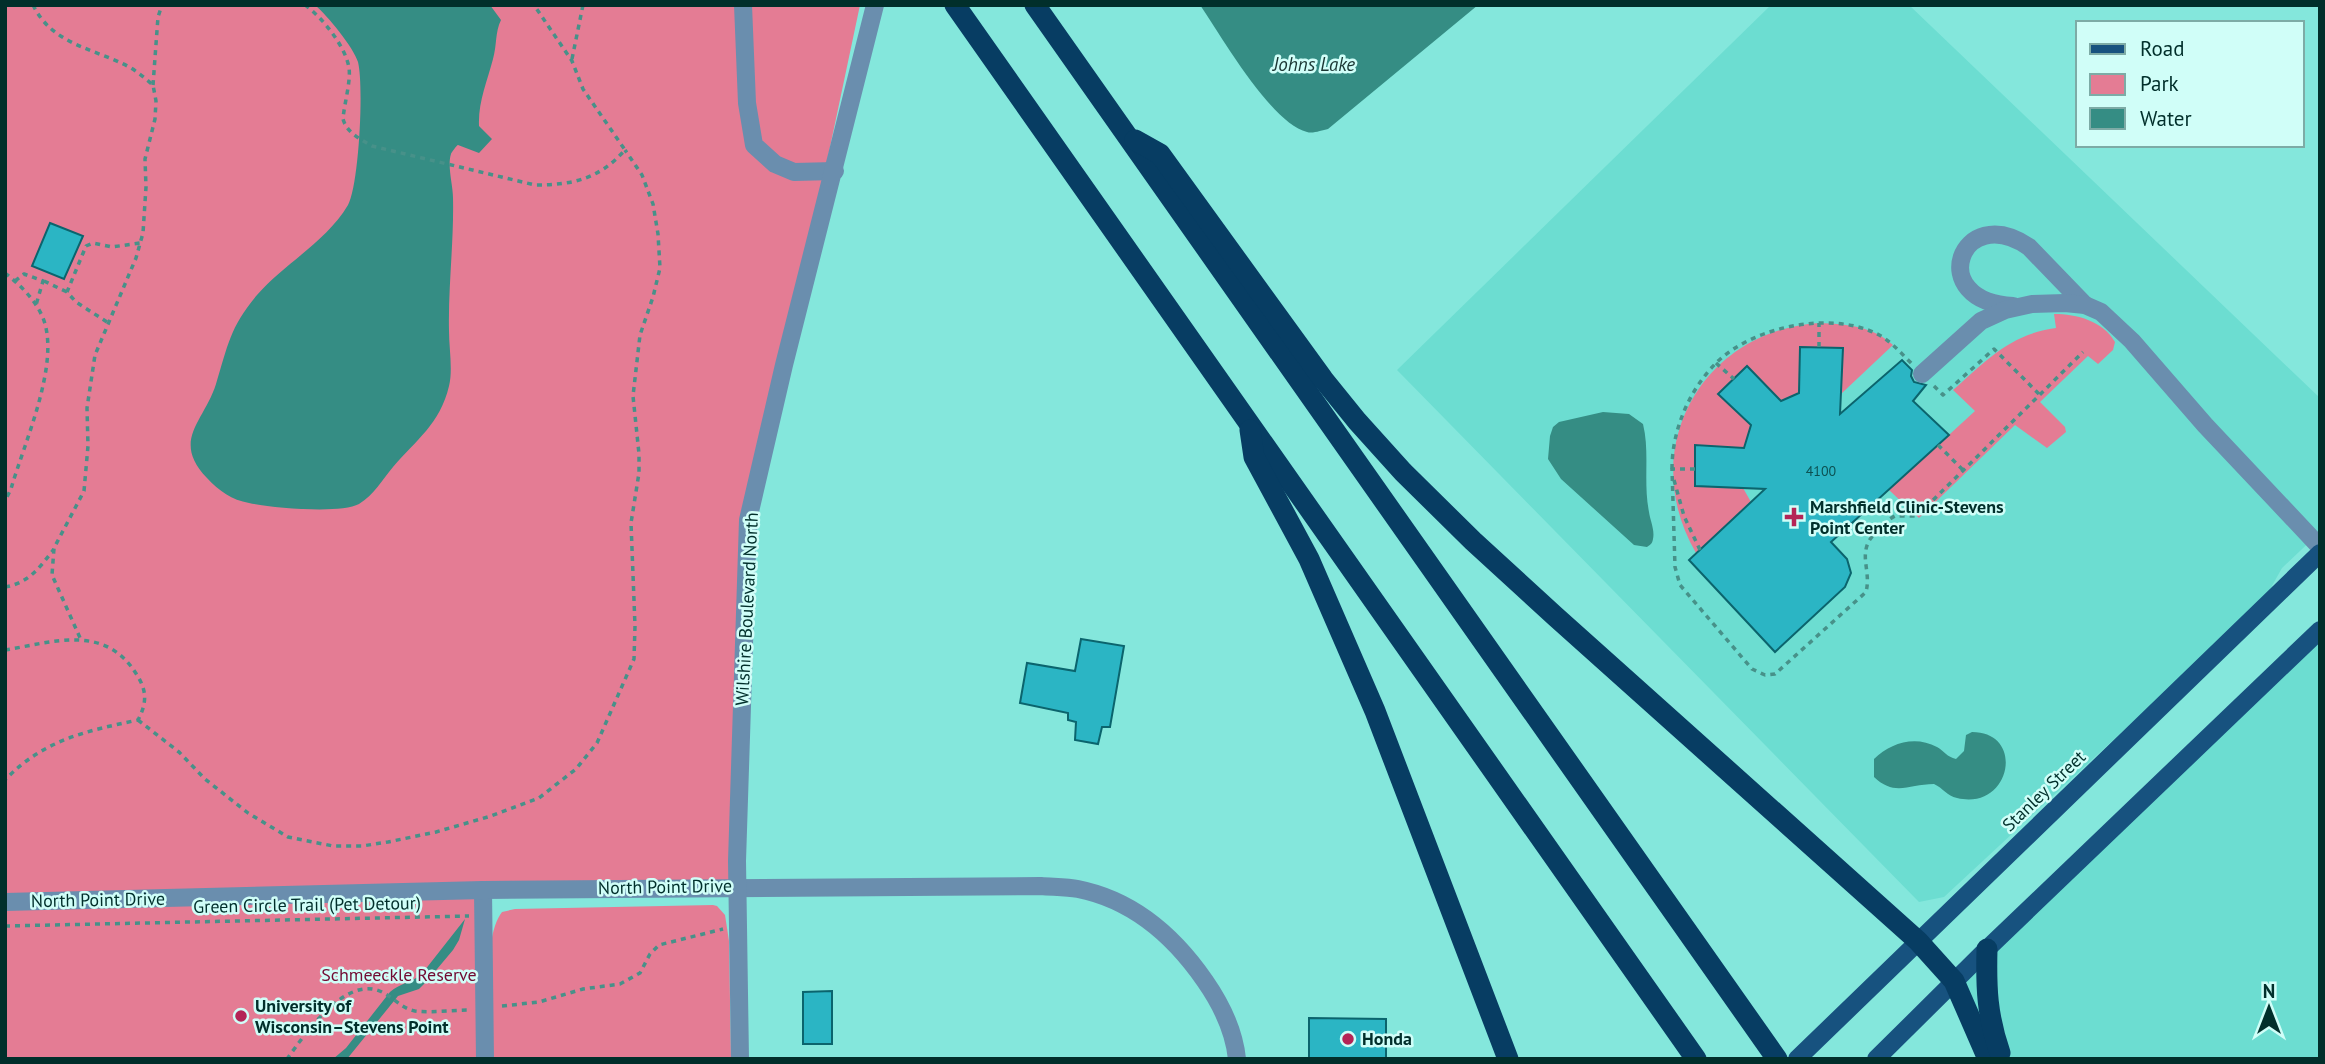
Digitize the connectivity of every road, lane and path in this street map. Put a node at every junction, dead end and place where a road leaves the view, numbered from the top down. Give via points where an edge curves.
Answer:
1 (33, 5) edge
2 (162, 5) edge
3 (304, 5) edge
4 (534, 5) edge
5 (583, 5) edge
6 (743, 5) edge
7 (875, 5) edge
8 (955, 5) edge
9 (1035, 5) edge
10 (572, 61) junction
11 (153, 85) junction
12 (1130, 138) junction
13 (625, 150) junction
14 (835, 171) junction
15 (140, 243) junction
16 (5, 273) edge
17 (15, 281) junction
18 (43, 281) junction
19 (67, 292) junction
20 (36, 305) junction
21 (2085, 305) junction
22 (2018, 306) junction
23 (108, 323) junction
24 (1819, 323) junction
25 (1819, 348) dead end
26 (2083, 352) dead end
27 (1716, 363) junction
28 (1922, 374) junction
29 (1734, 379) dead end
30 (2039, 394) junction
31 (1250, 425) junction
32 (1938, 445) dead end
33 (1672, 469) junction
34 (1695, 469) dead end
35 (1963, 470) junction
36 (5, 501) edge
37 (2320, 547) edge
38 (54, 548) junction
39 (1700, 550) dead end
40 (2320, 553) edge
41 (5, 587) edge
42 (2320, 630) edge
43 (81, 640) junction
44 (5, 650) edge
45 (138, 720) junction
46 (5, 780) edge
47 (738, 887) junction
48 (483, 890) junction
49 (5, 902) edge
50 (483, 915) junction
51 (5, 926) edge
52 (730, 928) dead end
53 (1918, 941) junction
54 (1987, 948) junction
55 (1954, 981) junction
56 (499, 1006) dead end
57 (471, 1010) dead end
58 (1771, 1051) edge
59 (287, 1059) edge
60 (485, 1059) edge
61 (740, 1059) edge
62 (1237, 1059) edge
63 (1508, 1059) edge
64 (1696, 1059) edge
65 (1797, 1059) edge
66 (1876, 1059) edge
67 (1988, 1059) edge
68 (2001, 1059) edge

1 - 11 path via 49,29 61,37 132,69
2 - 11 path
3 - 13 path via 335,36 349,69 345,126 373,146 535,186 555,186 599,174
4 - 10 path
5 - 10 path
6 - 14 street via 747,103 754,145 775,164 794,172
7 - 14 street, Wilshire Boulevard North
8 - 31 highway
9 - 12 highway
10 - 13 path via 583,89
11 - 15 path via 155,119 145,159
12 - 53 highway via 1160,154 1323,379 1404,472 1556,617
12 - 58 highway
13 - 45 path via 642,175 653,204 660,268 640,335 634,386 639,454 631,523 634,659 597,743 576,769 539,798 491,816 388,842 333,846 288,837 248,813
14 - 47 street, Wilshire Boulevard North via 748,520
15 - 19 path via 86,246
15 - 23 path
16 - 17 path
17 - 18 path via 24,274
17 - 20 path
18 - 19 path
18 - 20 path
19 - 23 path
20 - 36 path via 48,336 46,377
21 - 22 street via 2050,302
21 - 22 street via 2020,240 1997,235 1974,240 1962,253 1964,283 1980,299
21 - 37 street via 2107,317 2132,341
22 - 28 street via 1981,321
23 - 38 path via 95,355 87,408 84,491
24 - 25 path
24 - 27 path via 1772,332
24 - 28 path via 1874,332
26 - 30 path
27 - 29 path
27 - 33 path via 1680,420
28 - 30 path via 1943,395 1994,349
30 - 35 path
31 - 63 highway via 1254,457 1330,603
31 - 64 highway
32 - 35 path
33 - 34 path
33 - 35 path via 1675,567 1680,585 1752,669 1765,675 1775,674 1866,592 1865,550 1870,538 1889,519 1917,516
33 - 39 path via 1684,516
38 - 41 path via 37,572
38 - 43 path via 51,575
40 - 53 main road, Stanley Street
42 - 54 main road
43 - 44 path via 56,639
43 - 45 path via 113,648 132,665 145,687 145,707
45 - 46 path via 56,743 39,751
47 - 48 street, North Point Drive
47 - 61 street, Wilshire Boulevard North
47 - 62 street, North Point Drive via 1079,889 1121,904 1156,925 1187,954 1226,1016
48 - 49 street, North Point Drive
48 - 50 street
50 - 51 path, Green Circle Trail (Pet Detour)
50 - 60 street
52 - 56 path via 659,945 640,973 621,984
53 - 55 highway
53 - 65 main road, Stanley Street
54 - 55 main road
54 - 68 highway via 1987,1007
55 - 66 main road
55 - 67 highway
57 - 59 path via 416,1011 384,993 352,991 310,1027

